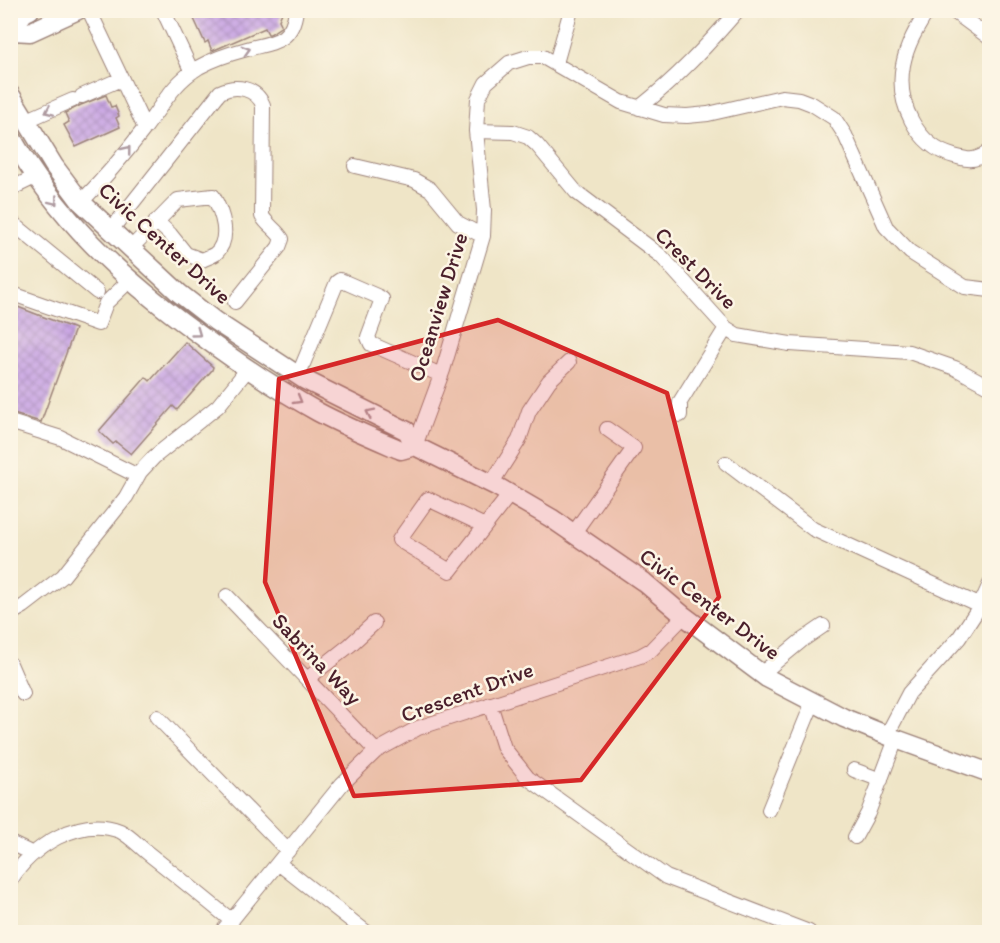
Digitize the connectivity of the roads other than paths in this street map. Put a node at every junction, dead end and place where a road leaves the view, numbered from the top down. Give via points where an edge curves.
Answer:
1 (30, 10) edge
2 (78, 10) edge
3 (89, 10) edge
4 (164, 10) edge
5 (296, 10) edge
6 (571, 10) edge
7 (738, 10) edge
8 (928, 10) edge
9 (952, 10) edge
10 (11, 31) edge
11 (990, 38) edge
12 (556, 63) junction
13 (192, 72) junction
14 (121, 79) junction
15 (10, 94) edge
16 (639, 108) junction
17 (25, 121) junction
18 (145, 128) junction
19 (476, 131) junction
20 (10, 135) edge
21 (990, 152) edge
22 (355, 166) dead end
23 (35, 177) junction
24 (10, 189) edge
25 (81, 201) junction
26 (10, 221) edge
27 (156, 221) junction
28 (111, 230) junction
29 (483, 236) junction
30 (130, 248) junction
31 (129, 281) junction
32 (990, 290) edge
33 (97, 292) dead end
34 (10, 293) edge
35 (235, 302) dead end
36 (726, 328) junction
37 (569, 362) dead end
38 (247, 370) junction
39 (441, 375) junction
40 (302, 378) junction
41 (990, 387) edge
42 (680, 415) dead end
43 (10, 422) edge
44 (607, 429) dead end
45 (415, 446) junction
46 (726, 463) dead end
47 (138, 476) junction
48 (491, 484) junction
49 (510, 494) junction
50 (485, 526) junction
51 (573, 534) junction
52 (990, 584) edge
53 (227, 596) dead end
54 (985, 608) edge
55 (10, 614) edge
56 (684, 616) junction
57 (374, 624) dead end
58 (823, 626) dead end
59 (10, 664) edge
60 (761, 674) junction
61 (306, 679) junction
62 (23, 694) dead end
63 (813, 702) junction
64 (490, 704) junction
65 (157, 717) dead end
66 (891, 737) junction
67 (376, 751) junction
68 (854, 770) dead end
69 (990, 773) edge
70 (881, 780) junction
71 (769, 810) dead end
72 (855, 837) dead end
73 (10, 843) edge
74 (288, 851) junction
75 (33, 854) junction
76 (278, 863) junction
77 (10, 881) edge
78 (232, 921) junction
79 (222, 933) edge
80 (366, 933) edge
81 (809, 933) edge

1 - 10 main road
2 - 10 main road via 30,32
3 - 14 street
4 - 13 street
13 -> 5 street via 287,35
6 - 12 street
7 - 16 street via 668,86
8 - 21 street via 910,39 903,66 906,112 928,143 940,152 972,159
9 - 11 street
12 - 16 street, Oceanview Drive via 595,88
12 - 19 street, Oceanview Drive via 543,57 509,63 486,83 478,99
13 - 18 street via 175,84
14 -> 17 street
14 - 18 street
15 - 17 main road, Civic Center Drive
16 - 32 street, Oceanview Drive via 687,116 782,98 812,104 834,118 845,135 886,227 910,252 965,287
17 - 25 main road, Civic Center Drive
25 -> 18 street
19 - 29 street, Oceanview Drive
19 - 36 street, Crest Drive via 513,132 528,137 576,192 661,256
20 - 23 main road, Civic Center Drive
22 - 29 street via 414,180 430,189 458,223
23 - 24 street
23 -> 31 main road, Civic Center Drive via 103,257
25 - 28 main road, Civic Center Drive
26 - 33 street
27 - 27 street via 178,200 213,196 221,211 224,237 216,253 202,260 186,254
27 - 30 street
28 - 30 main road, Civic Center Drive
28 - 35 street via 220,92 230,87 253,92 263,105 261,216 282,239
29 - 39 street, Oceanview Drive
30 - 40 main road, Civic Center Drive via 215,321
31 - 34 street via 105,303 98,324
31 -> 38 main road, Civic Center Drive
36 - 41 street, Crest Drive via 737,334 790,344 909,352 955,368
36 - 42 street via 680,402
37 - 48 street via 549,381
38 - 40 main road via 268,365 289,378
38 -> 45 main road, Civic Center Drive via 320,413 401,450
38 - 47 street via 218,406 154,457
39 - 40 street via 371,344 368,337 381,299 340,280
39 - 45 street, Oceanview Drive
45 -> 40 main road, Civic Center Drive via 407,431
43 - 47 street via 61,438
44 - 51 street via 634,448
45 - 48 main road, Civic Center Drive
46 - 54 street via 813,529
47 - 55 street via 74,565 52,586
48 - 49 main road, Civic Center Drive
49 - 50 street
49 - 51 main road, Civic Center Drive
50 - 50 street via 450,571 399,540 428,499
51 - 56 main road, Civic Center Drive via 644,582
52 - 54 street
53 - 61 street, Sabrina Way
54 - 66 street via 909,693
56 - 60 main road, Civic Center Drive
56 - 64 street, Crescent Drive via 640,656
57 - 61 street
58 - 60 street
59 - 62 street
60 - 63 main road, Civic Center Drive
61 - 67 street, Sabrina Way
63 - 66 main road, Civic Center Drive
63 - 71 street
64 - 67 street, Crescent Drive via 418,728
64 - 81 street via 504,748 528,778 546,791 666,877
65 - 74 street
66 - 69 main road, Civic Center Drive
66 - 70 street
67 - 74 street, Crescent Drive via 342,784
68 - 70 street
70 - 72 street
73 - 75 street
74 - 76 street, Crescent Drive
75 - 77 street
75 - 78 street via 63,834 96,827 121,832
76 - 78 street, Crescent Drive
76 - 80 street
78 - 79 street, Crescent Drive

